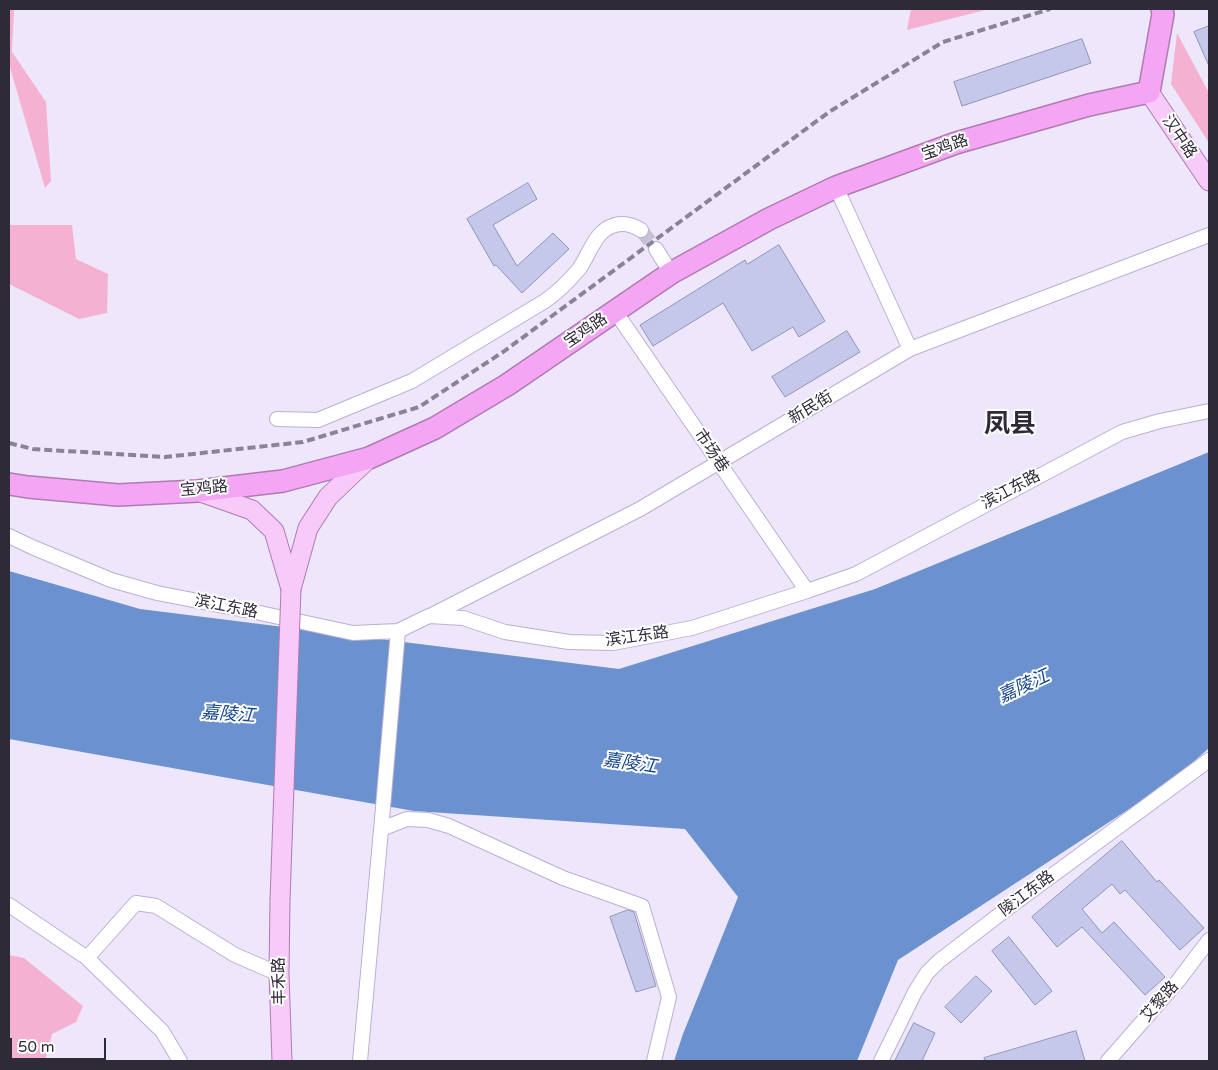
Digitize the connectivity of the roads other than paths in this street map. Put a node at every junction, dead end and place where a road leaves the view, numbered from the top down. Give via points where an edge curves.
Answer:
1 (1169, 10) edge
2 (1149, 92) junction
3 (1209, 181) edge
4 (836, 187) junction
5 (641, 230) tunnel mouth
6 (1209, 235) edge
7 (656, 249) tunnel mouth
8 (671, 273) junction
9 (615, 311) junction
10 (910, 349) junction
11 (1209, 411) edge
12 (277, 419) dead end
13 (369, 458) junction
14 (719, 463) junction
15 (9, 484) edge
16 (198, 491) junction
17 (9, 536) edge
18 (291, 589) junction
19 (807, 591) junction
20 (429, 616) junction
21 (397, 637) junction
22 (1209, 760) edge
23 (382, 824) junction
24 (9, 905) edge
25 (1209, 940) edge
26 (87, 958) junction
27 (279, 974) junction
28 (180, 1061) edge
29 (282, 1061) edge
30 (360, 1061) edge
31 (654, 1061) edge
32 (881, 1061) edge
33 (1108, 1061) edge

1 - 2 highway
2 - 3 main road, 汉中路
2 - 4 highway, 宝鸡路 via 1089,105 956,143
4 - 8 highway, 宝鸡路 via 768,219
4 - 10 street
5 - 12 street via 626,224 606,229 600,233 580,267 558,291 412,381 318,420
6 - 10 street, 新民街
7 - 8 street
8 - 9 highway, 宝鸡路
9 - 13 highway, 宝鸡路 via 507,385 435,428
9 - 14 street, 市场巷
10 - 14 street, 新民街
11 - 19 street, 滨江东路 via 1122,432 856,574
13 - 16 highway, 宝鸡路 via 283,481
13 - 18 main road via 328,497 308,528
14 - 19 street, 市场巷
14 - 20 street, 新民街 via 640,509
15 - 16 highway, 宝鸡路 via 118,495
16 - 18 main road via 252,510 274,531
17 - 21 street, 滨江东路 via 111,580 157,593 353,633
18 - 27 main road, 丰禾路, bridge
19 - 20 street, 滨江东路 via 692,628 613,643 569,642 506,632 463,618
20 - 21 street, 滨江东路
21 - 23 street
22 - 32 street, 陵江东路 via 939,961 915,992
23 - 30 street
23 - 31 street via 407,819 449,826 564,878 642,906 669,997
24 - 26 street
25 - 33 street, 艾黎路
26 - 27 street via 136,903 156,906 235,955
26 - 28 street via 162,1031
27 - 29 main road, 丰禾路

